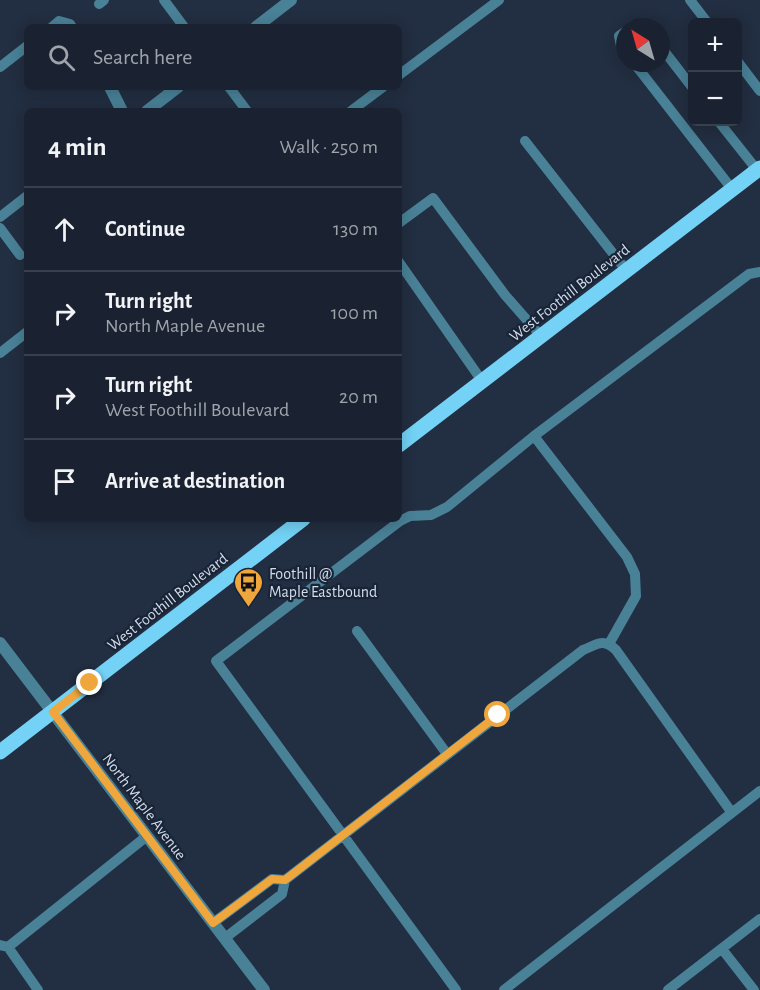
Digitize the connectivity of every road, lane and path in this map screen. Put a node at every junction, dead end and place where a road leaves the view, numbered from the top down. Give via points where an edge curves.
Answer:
1 (164, 0) edge
2 (291, 0) edge
3 (499, 0) edge
4 (690, 0) edge
5 (704, 18) edge
6 (56, 24) edge
7 (70, 24) edge
8 (182, 24) edge
9 (260, 24) edge
10 (24, 48) edge
11 (670, 58) edge
12 (0, 67) edge
13 (742, 67) edge
14 (641, 72) edge
15 (402, 73) edge
16 (688, 81) edge
17 (112, 90) edge
18 (174, 90) edge
19 (231, 90) edge
20 (379, 90) edge
21 (760, 91) edge
22 (120, 108) edge
23 (151, 108) edge
24 (245, 108) edge
25 (355, 108) edge
26 (722, 126) edge
27 (525, 141) dead end
28 (759, 169) edge
29 (732, 189) junction
30 (24, 198) edge
31 (0, 217) edge
32 (402, 221) edge
33 (0, 228) edge
34 (20, 255) dead end
35 (402, 266) edge
36 (626, 270) junction
37 (760, 272) edge
38 (24, 334) edge
39 (541, 336) junction
40 (0, 353) edge
41 (482, 381) junction
42 (534, 436) junction
43 (402, 443) edge
44 (402, 520) edge
45 (299, 522) edge
46 (399, 522) edge
47 (357, 631) dead end
48 (0, 643) edge
49 (609, 644) junction
50 (53, 712) junction
51 (0, 752) edge
52 (447, 754) junction
53 (760, 791) edge
54 (732, 813) junction
55 (343, 834) junction
56 (147, 836) junction
57 (285, 880) junction
58 (249, 897) junction
59 (259, 912) junction
60 (760, 920) edge
61 (213, 923) junction
62 (225, 938) junction
63 (4, 946) edge
64 (722, 949) junction
65 (38, 990) edge
66 (264, 990) edge
67 (456, 990) edge
68 (504, 990) edge
69 (668, 990) edge
70 (754, 990) edge

1 - 8 lane
2 - 9 street
3 - 15 lane
4 - 5 lane
6 - 7 lane
10 - 12 lane
11 - 16 lane
13 - 21 lane
14 - 29 lane
17 - 22 street
18 - 23 street
19 - 24 lane
20 - 25 lane
26 - 28 lane
27 - 36 lane
28 - 29 main road, West Foothill Boulevard
29 - 36 main road, West Foothill Boulevard
30 - 31 lane
32 - 39 lane via 434,198 505,295
33 - 34 lane
35 - 41 lane
36 - 39 main road, West Foothill Boulevard
37 - 42 lane via 749,274
38 - 40 lane
39 - 41 main road, West Foothill Boulevard
41 - 43 main road, West Foothill Boulevard
42 - 44 lane via 447,507 431,516
42 - 49 lane via 627,557 635,574 636,596
45 - 50 main road, West Foothill Boulevard
46 - 55 lane via 216,662
47 - 52 lane
48 - 50 street, North Maple Avenue
49 - 52 lane via 603,642 583,650
49 - 54 lane
50 - 51 main road, West Foothill Boulevard
50 - 56 street, North Maple Avenue
52 - 55 lane
53 - 54 lane
54 - 68 lane
55 - 57 lane
55 - 67 lane
56 - 61 street, North Maple Avenue
56 - 63 lane
57 - 58 lane via 272,879
57 - 59 lane via 282,894
58 - 59 lane
58 - 61 lane
59 - 62 lane
60 - 64 lane
61 - 62 street, North Maple Avenue
62 - 66 street, North Maple Avenue
63 - 65 lane
64 - 69 lane
64 - 70 lane

